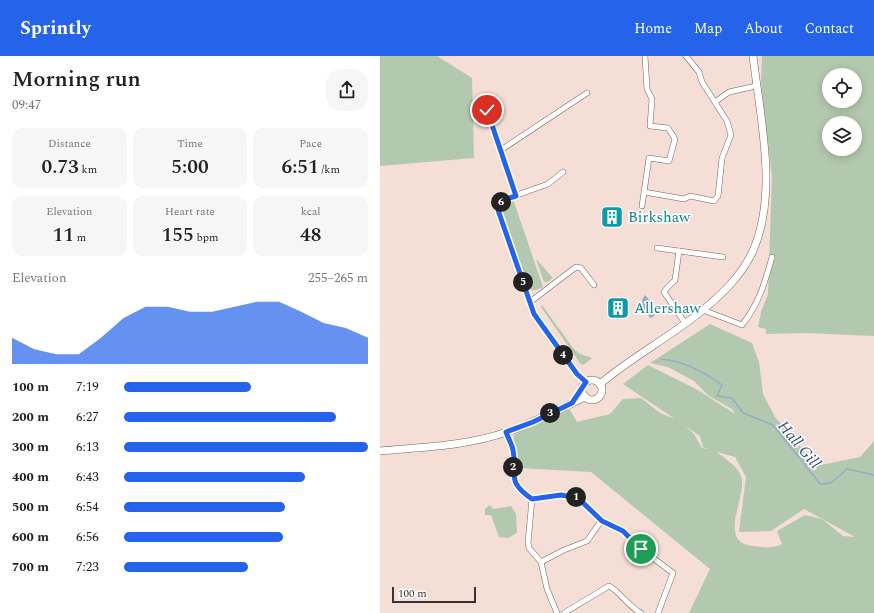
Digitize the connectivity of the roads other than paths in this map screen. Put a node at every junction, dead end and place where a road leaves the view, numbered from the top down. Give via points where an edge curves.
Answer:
1 (645, 56) edge
2 (686, 56) edge
3 (753, 56) edge
4 (756, 86) junction
5 (587, 93) dead end
6 (483, 97) dead end
7 (715, 102) junction
8 (501, 150) junction
9 (563, 172) dead end
10 (644, 192) junction
11 (516, 196) junction
12 (642, 206) dead end
13 (657, 248) dead end
14 (679, 251) junction
15 (723, 257) dead end
16 (772, 257) dead end
17 (594, 286) dead end
18 (530, 302) junction
19 (703, 310) junction
20 (685, 323) junction
21 (600, 384) junction
22 (584, 385) junction
23 (585, 397) junction
24 (572, 403) junction
25 (506, 432) junction
26 (380, 452) edge
27 (532, 499) junction
28 (602, 521) junction
29 (541, 562) junction
30 (557, 613) edge
31 (564, 613) edge
32 (641, 613) edge
33 (658, 613) edge

1 - 10 street via 647,89 652,99 650,126 668,128 675,139 669,161 649,158
2 - 7 street via 699,72 702,82
3 - 4 main road
4 - 7 street via 729,92
4 - 19 main road via 766,177 762,224 751,254 738,275
5 - 8 street
6 - 8 street
7 - 10 street via 727,121 731,135 722,158 718,196 714,201
8 - 11 street
9 - 11 street via 548,184
10 - 12 street
11 - 18 street via 503,200 498,210
13 - 14 street
14 - 15 street
14 - 20 street via 675,280 664,292
16 - 19 street via 762,291 742,324
17 - 18 street via 581,268 576,267
18 - 22 street via 534,314
19 - 20 main road
20 - 21 main road
21 - 22 main road via 595,380
21 - 23 main road via 602,391 599,396 591,400
22 - 23 main road
22 - 24 main road
23 - 24 main road
24 - 25 main road
25 - 26 main road via 445,446
25 - 27 street via 513,449 514,481 522,492
27 - 28 street via 572,495
27 - 29 street via 527,539 529,548
28 - 29 street via 587,541
28 - 33 street via 623,531 641,549 673,573
29 - 30 street via 547,589
31 - 32 street via 609,586

